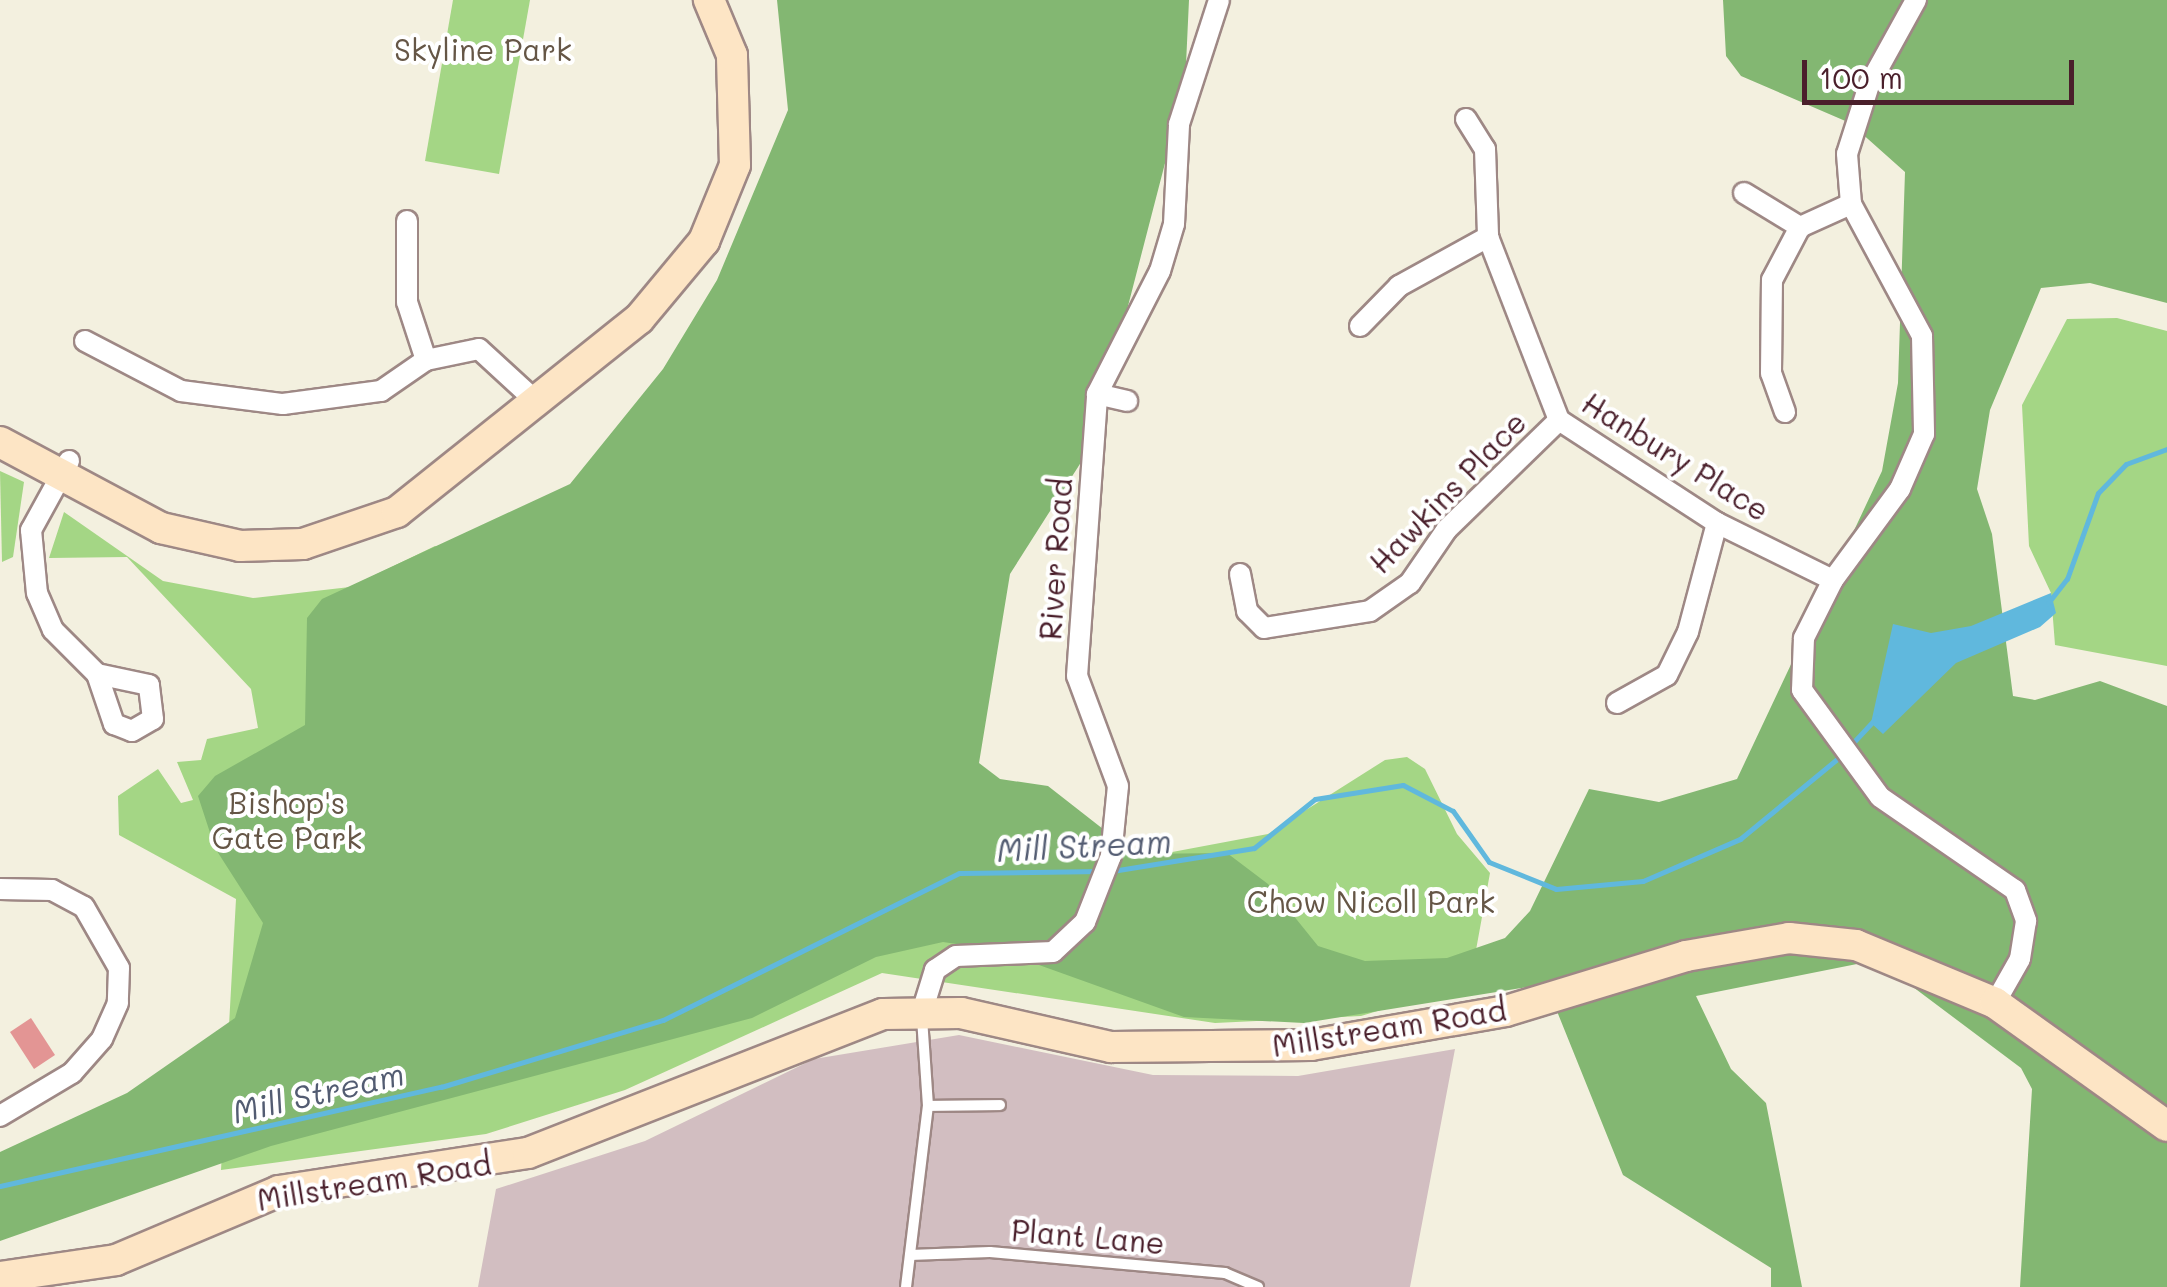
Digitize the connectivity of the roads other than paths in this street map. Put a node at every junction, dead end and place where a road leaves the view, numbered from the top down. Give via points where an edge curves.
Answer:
1 (689, 0) edge
2 (708, 0) edge
3 (1219, 0) edge
4 (1916, 0) edge
5 (1466, 119) dead end
6 (1744, 193) dead end
7 (1851, 204) junction
8 (407, 221) dead end
9 (1800, 227) junction
10 (1488, 238) junction
11 (1360, 326) dead end
12 (85, 341) dead end
13 (426, 360) junction
14 (1097, 394) junction
15 (533, 398) junction
16 (1127, 401) dead end
17 (1784, 412) dead end
18 (1559, 420) junction
19 (0, 423) edge
20 (0, 442) edge
21 (65, 469) junction
22 (1716, 524) junction
23 (1240, 574) dead end
24 (1834, 580) junction
25 (97, 674) dead end
26 (1616, 703) dead end
27 (0, 889) edge
28 (1995, 1002) junction
29 (922, 1012) junction
30 (1000, 1105) dead end
31 (928, 1106) junction
32 (0, 1116) edge
33 (2167, 1126) edge
34 (910, 1255) junction
35 (0, 1278) edge
36 (906, 1287) edge
37 (1258, 1287) edge

1 - 15 street via 714,61 718,162 687,232 625,308
2 - 15 street via 732,56 734,165 704,241 639,319
3 - 14 street, River Road via 1179,124 1174,224 1160,271
4 - 7 street via 1854,118
5 - 10 street, Hanbury Place via 1484,149
6 - 9 street
7 - 9 street
7 - 24 street via 1904,287 1922,336 1928,402 1914,465
8 - 13 street via 407,302
9 - 17 street via 1772,280 1772,373
10 - 11 street via 1399,286
10 - 18 street, Hanbury Place
12 - 13 street via 181,391 227,402 382,391
13 - 15 street via 479,348
14 - 16 street
14 - 29 street, River Road via 1076,676 1118,786 1111,856 1084,922 1053,952 956,956 935,970
15 - 21 street via 386,501 303,529 241,531 168,514
18 - 22 street, Hanbury Place
18 - 23 street, Hawkins Place via 1447,529 1410,583 1370,611 1264,628 1246,611
19 - 21 street
20 - 21 street
21 - 25 street via 31,530 37,592 52,630
22 - 24 street, Hanbury Place
22 - 26 street via 1688,632 1667,675
24 - 28 street via 1804,638 1802,690 1824,733 1857,773 2014,890 2026,920 2020,959
27 - 32 street via 52,890 84,907 119,968 118,1003 102,1039 72,1073
28 - 29 street, Millstream Road via 1856,945 1789,938 1686,956 1506,1010 1311,1045 1111,1048
28 - 33 street, Millstream Road
29 - 31 lane
29 - 35 street, Millstream Road via 850,1022 528,1153 280,1192 116,1260
30 - 31 lane
31 - 34 lane
34 - 36 lane
34 - 37 lane, Plant Lane via 990,1252 1225,1273

